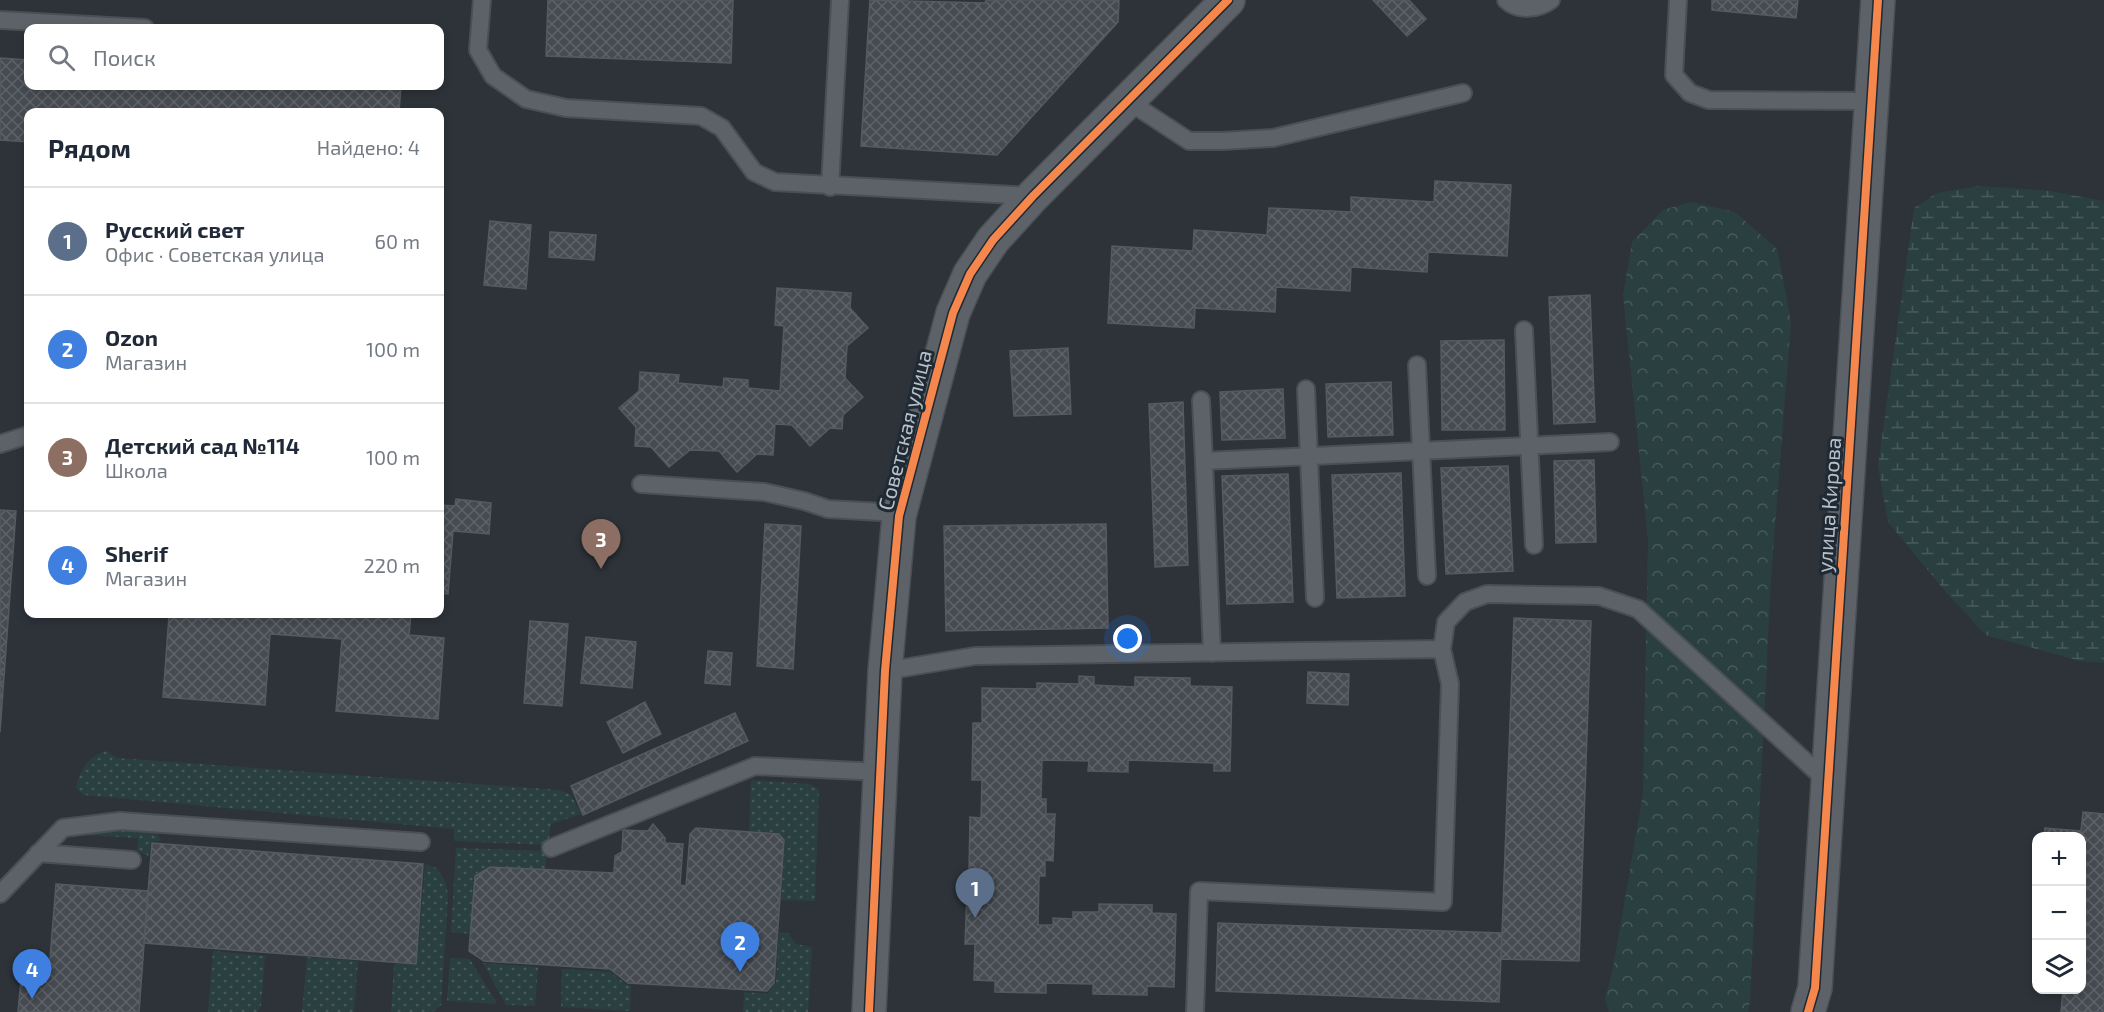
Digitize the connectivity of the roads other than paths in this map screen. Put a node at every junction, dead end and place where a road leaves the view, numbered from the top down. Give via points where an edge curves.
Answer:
1 (482, 0) edge
2 (840, 0) edge
3 (1506, 0) edge
4 (1551, 0) edge
5 (1678, 0) edge
6 (1878, 0) edge
7 (1217, 4) edge
8 (0, 20) edge
9 (72, 24) edge
10 (1463, 93) dead end
11 (1128, 101) junction
12 (1872, 101) junction
13 (830, 187) junction
14 (1033, 196) junction
15 (1524, 330) dead end
16 (1417, 365) dead end
17 (1306, 389) dead end
18 (1201, 399) dead end
19 (24, 436) edge
20 (1610, 442) dead end
21 (0, 444) edge
22 (1529, 446) junction
23 (1421, 451) junction
24 (1309, 456) junction
25 (1203, 461) junction
26 (641, 484) dead end
27 (899, 513) junction
28 (1534, 545) dead end
29 (1427, 576) dead end
30 (1315, 598) dead end
31 (1442, 649) junction
32 (1212, 653) junction
33 (885, 671) junction
34 (880, 772) junction
35 (1827, 781) junction
36 (421, 842) dead end
37 (551, 848) dead end
38 (38, 853) junction
39 (132, 860) dead end
40 (0, 894) edge
41 (868, 1012) edge
42 (1195, 1012) edge
43 (1808, 1012) edge

1 - 13 lane via 478,50 493,76 526,99 566,108 701,116 722,128 754,172 775,182
2 - 13 lane
3 - 4 lane via 1531,9
5 - 12 lane via 1674,75 1690,93 1709,100
6 - 12 street, улица Кирова
7 - 11 street, Советская улица
8 - 9 lane
10 - 11 lane via 1273,138 1223,141 1189,141
11 - 14 street, Советская улица
12 - 35 street, улица Кирова
13 - 14 lane
14 - 27 street, Советская улица via 993,240 970,274 953,313
15 - 22 lane
16 - 23 lane
17 - 24 lane
18 - 25 lane
19 - 21 lane
20 - 22 lane
22 - 23 lane
22 - 28 lane
23 - 24 lane
23 - 29 lane
24 - 25 lane
24 - 30 lane
25 - 32 lane
26 - 27 lane via 764,492 828,509
27 - 33 street, Советская улица
31 - 32 lane
31 - 35 lane via 1446,622 1465,602 1487,594 1599,596 1638,609
31 - 42 lane via 1450,684 1443,902 1199,891
32 - 33 lane via 975,656
33 - 34 street, Советская улица
34 - 37 lane via 755,766
34 - 41 street, Советская улица
35 - 43 street, улица Кирова via 1815,988
36 - 38 lane via 120,821 63,828
38 - 39 lane
38 - 40 lane

